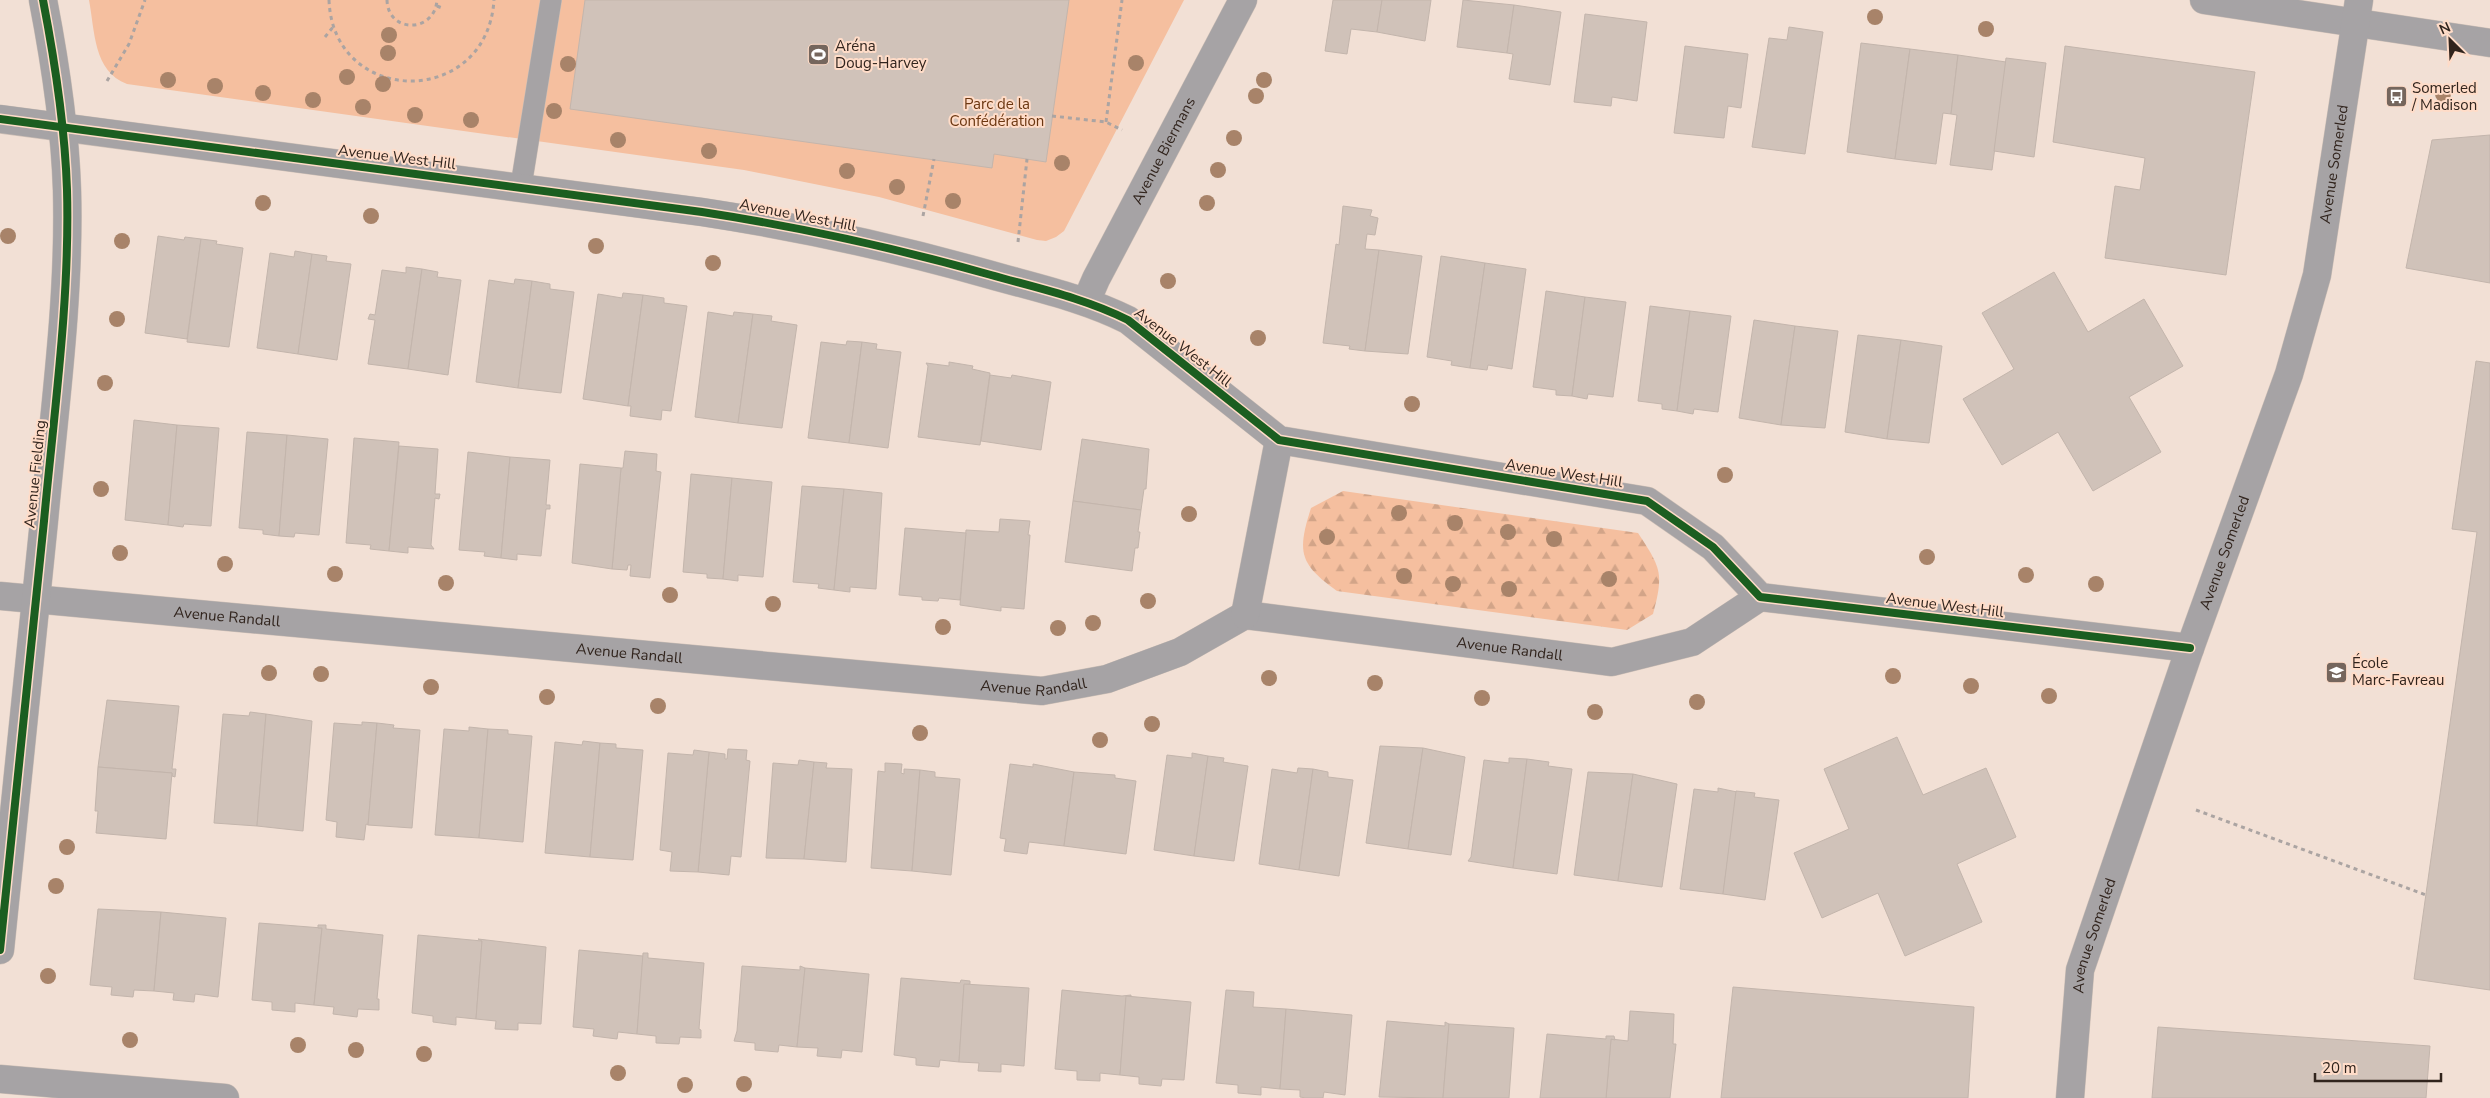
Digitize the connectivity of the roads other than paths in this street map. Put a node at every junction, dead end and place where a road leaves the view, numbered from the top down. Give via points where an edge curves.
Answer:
1 (43, 0) edge
2 (551, 0) edge
3 (1243, 0) edge
4 (2204, 0) edge
5 (2357, 10) edge
6 (2490, 42) edge
7 (0, 119) edge
8 (62, 126) junction
9 (521, 186) junction
10 (1086, 302) junction
11 (1279, 440) junction
12 (0, 596) edge
13 (1760, 597) junction
14 (36, 600) junction
15 (1245, 615) junction
16 (2190, 648) junction
17 (0, 950) edge
18 (0, 1079) edge
19 (226, 1098) edge
20 (2070, 1098) edge

1 - 8 street, Avenue Fielding
2 - 9 lane
3 - 10 street, Avenue Biermans
4 - 5 street
5 - 6 street
5 - 16 street, Avenue Somerled via 2317,275 2289,374
7 - 8 street, Avenue West Hill
8 - 9 street, Avenue West Hill
8 - 14 street, Avenue Fielding via 67,193 62,316
9 - 10 street, Avenue West Hill via 814,230 915,253
10 - 11 street, Avenue West Hill via 1128,320
11 - 13 street, Avenue West Hill via 1647,501 1713,547
11 - 15 street
12 - 14 street, Avenue Randall
13 - 15 street, Avenue Randall via 1692,642 1612,662
13 - 16 street, Avenue West Hill
14 - 15 street, Avenue Randall via 1042,691 1107,679 1180,652
14 - 17 street, Avenue Fielding
16 - 20 street, Avenue Somerled via 2080,970
18 - 19 street

